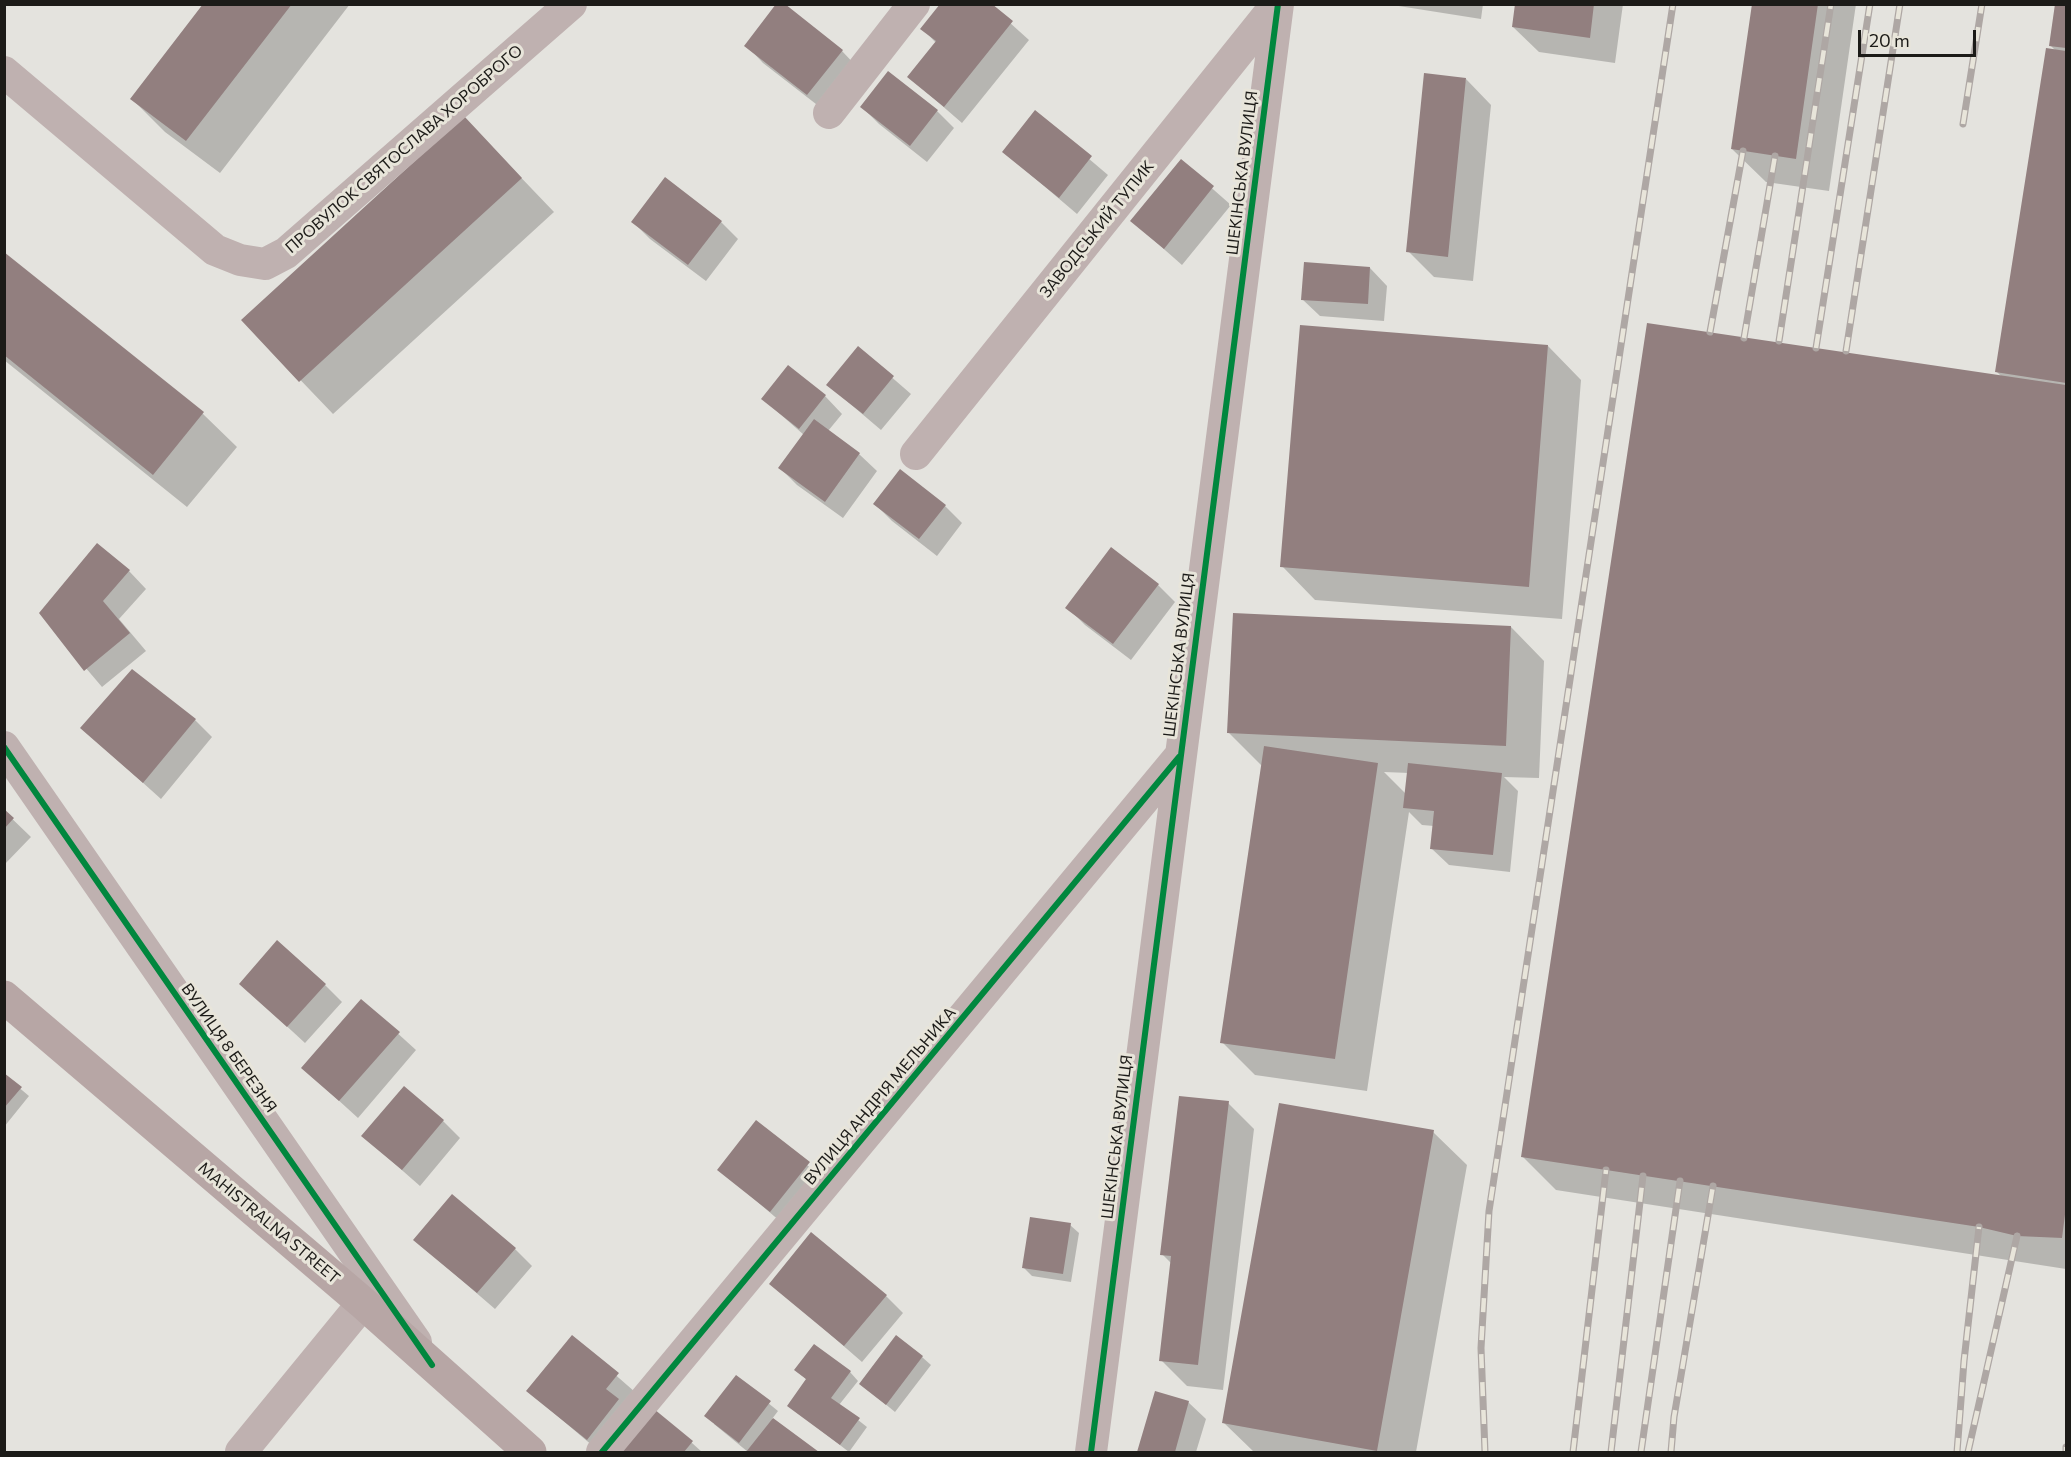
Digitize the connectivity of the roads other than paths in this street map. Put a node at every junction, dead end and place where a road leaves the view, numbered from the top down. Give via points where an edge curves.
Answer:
1 (571, 4) edge
2 (914, 4) edge
3 (1278, 4) edge
4 (4, 72) edge
5 (829, 113) dead end
6 (916, 454) dead end
7 (4, 747) edge
8 (1179, 756) junction
9 (4, 997) edge
10 (363, 1303) junction
11 (432, 1365) junction
12 (240, 1452) edge
13 (530, 1452) edge
14 (602, 1452) edge
15 (1091, 1452) edge

1 - 4 street, ПРОВУЛОК СВЯТОСЛАВА ХОРОБРОГО via 286,253 265,264 215,250
2 - 5 street
3 - 6 street, ЗАВОДСЬКИЙ ТУПИК
3 - 8 street, ШЕКІНСЬКА ВУЛИЦЯ
7 - 11 street, ВУЛИЦЯ 8 БЕРЕЗНЯ
8 - 14 street, ВУЛИЦЯ АНДРІЯ МЕЛЬНИКА
8 - 15 street, ШЕКІНСЬКА ВУЛИЦЯ
9 - 10 main road, MAHISTRALNA STREET
10 - 11 main road, MAHISTRALNA STREET
10 - 12 street
11 - 13 main road, MAHISTRALNA STREET

